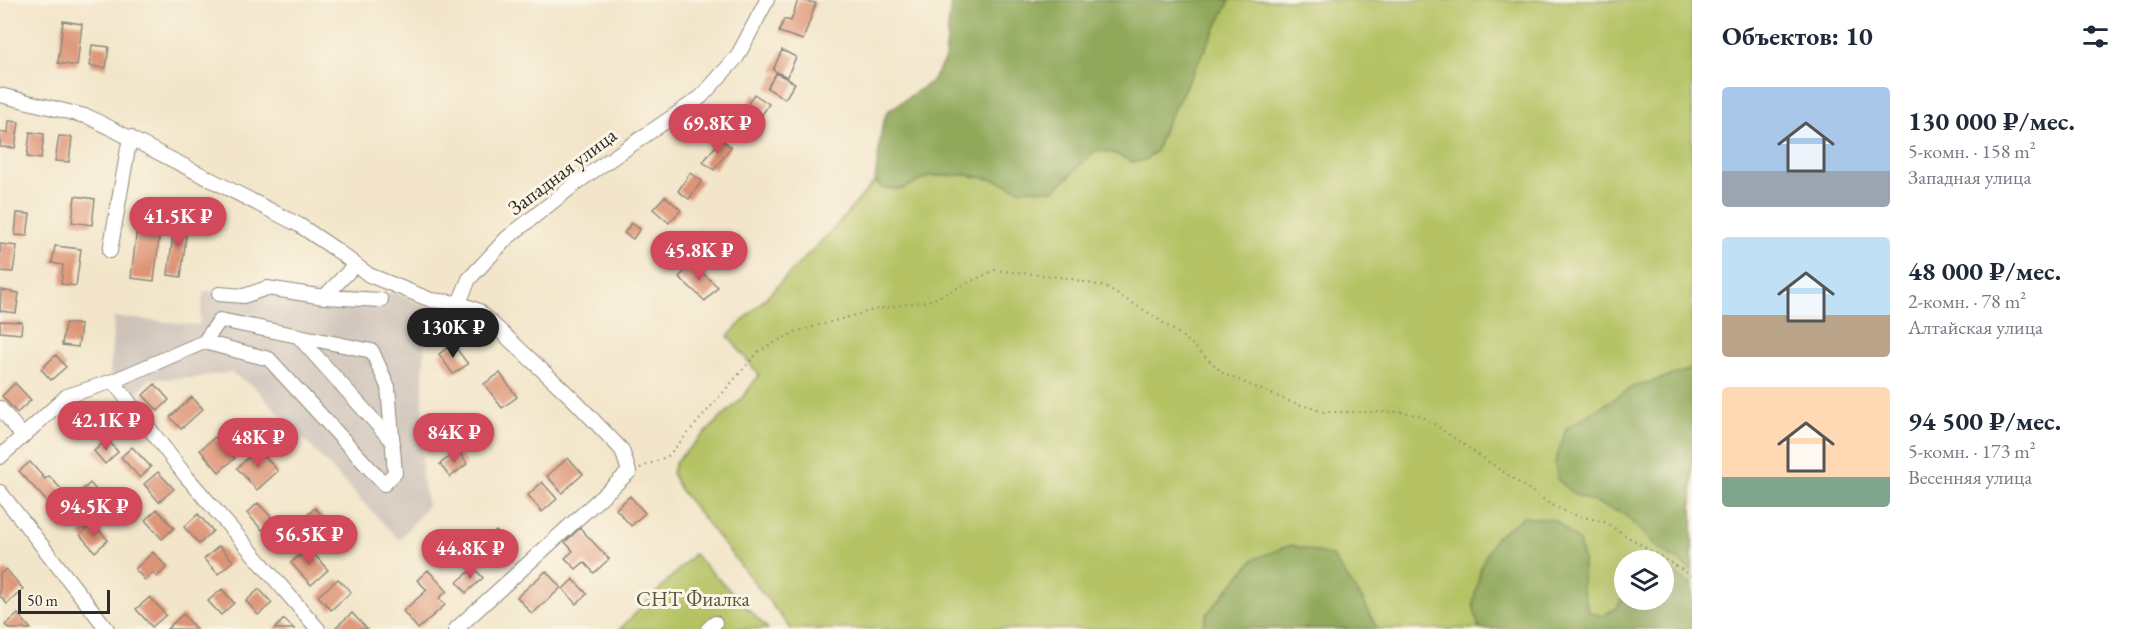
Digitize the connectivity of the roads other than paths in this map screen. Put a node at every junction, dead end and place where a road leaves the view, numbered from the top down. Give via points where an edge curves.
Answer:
1 (767, 0) edge
2 (0, 95) edge
3 (130, 137) junction
4 (110, 252) dead end
5 (355, 265) junction
6 (466, 285) junction
7 (219, 294) dead end
8 (324, 297) junction
9 (381, 300) dead end
10 (437, 301) junction
11 (459, 303) junction
12 (479, 311) junction
13 (298, 336) junction
14 (204, 342) junction
15 (112, 381) junction
16 (0, 408) edge
17 (22, 435) junction
18 (393, 442) junction
19 (0, 457) edge
20 (0, 492) edge
21 (107, 629) edge
22 (318, 629) edge
23 (456, 629) edge

1 - 6 street, Западная улица via 737,57 701,97 546,206 507,238
2 - 3 street via 89,117
3 - 4 street
3 - 5 street via 299,225
5 - 8 street
5 - 10 street via 369,275
6 - 10 street
6 - 11 street, Западная улица
6 - 12 street
7 - 8 street via 244,296 267,288
8 - 9 street
10 - 11 street
11 - 12 street
12 - 23 street via 622,450 629,472
13 - 14 street via 220,320
13 - 18 street
13 - 18 street via 372,351 388,387
14 - 15 street
14 - 18 street via 269,359 384,484 395,473
15 - 17 street via 67,396
15 - 22 street via 185,475
16 - 17 street
17 - 19 street
20 - 21 street

